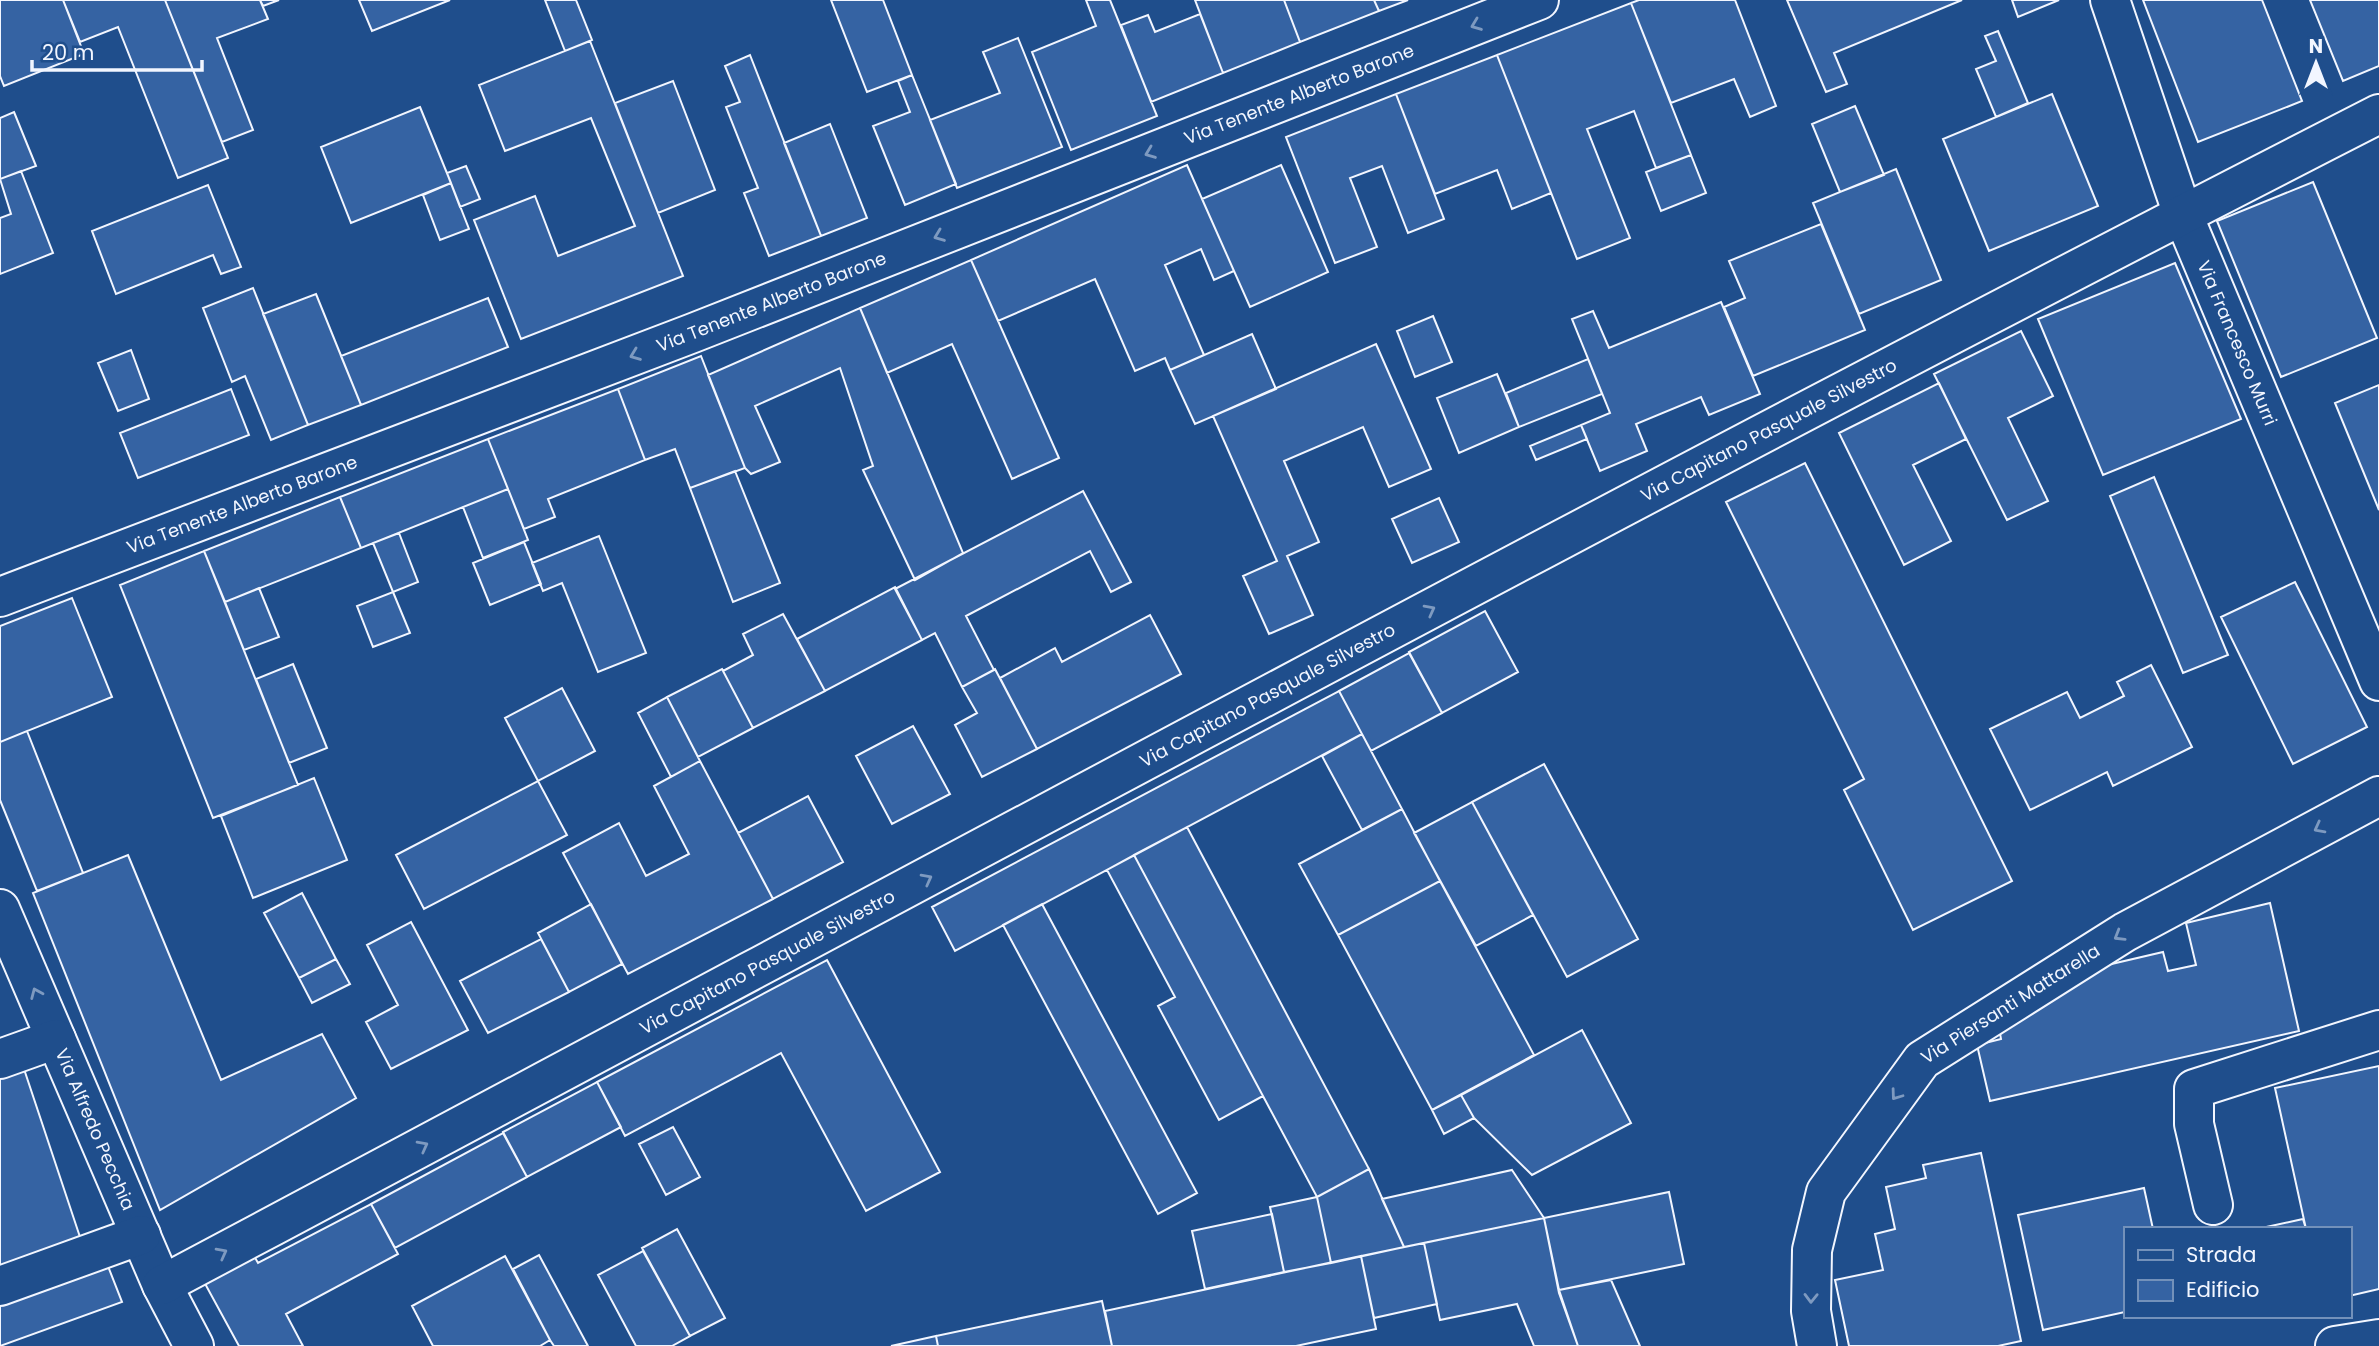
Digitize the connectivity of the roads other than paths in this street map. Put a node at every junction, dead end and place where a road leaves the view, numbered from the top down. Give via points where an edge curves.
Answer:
1 (1539, 0) edge
2 (2110, 0) edge
3 (2379, 114) edge
4 (2183, 215) junction
5 (0, 597) edge
6 (2379, 681) edge
7 (2379, 796) edge
8 (0, 909) edge
9 (2379, 1030) edge
10 (56, 1039) junction
11 (0, 1059) edge
12 (2213, 1205) dead end
13 (141, 1235) junction
14 (162, 1285) junction
15 (0, 1286) edge
16 (2379, 1339) edge
17 (194, 1346) edge
18 (1817, 1346) edge
19 (2335, 1346) edge

1 -> 5 street, Via Tenente Alberto Barone via 705,328
2 - 4 street, Via Francesco Murri
3 - 4 street, Via Capitano Pasquale Silvestro
4 - 6 street, Via Francesco Murri
14 -> 4 street, Via Capitano Pasquale Silvestro via 1657,487
7 -> 18 street, Via Piersanti Mattarella via 2125,932 1922,1060 1826,1192 1812,1250 1811,1311
10 -> 8 street, Via Alfredo Pecchia
9 - 12 street via 2194,1089 2194,1124
10 - 11 street
10 - 13 street, Via Alfredo Pecchia
13 - 14 street, Via Alfredo Pecchia
13 - 15 street
14 - 17 street, Via Alfredo Pecchia
16 - 19 street

